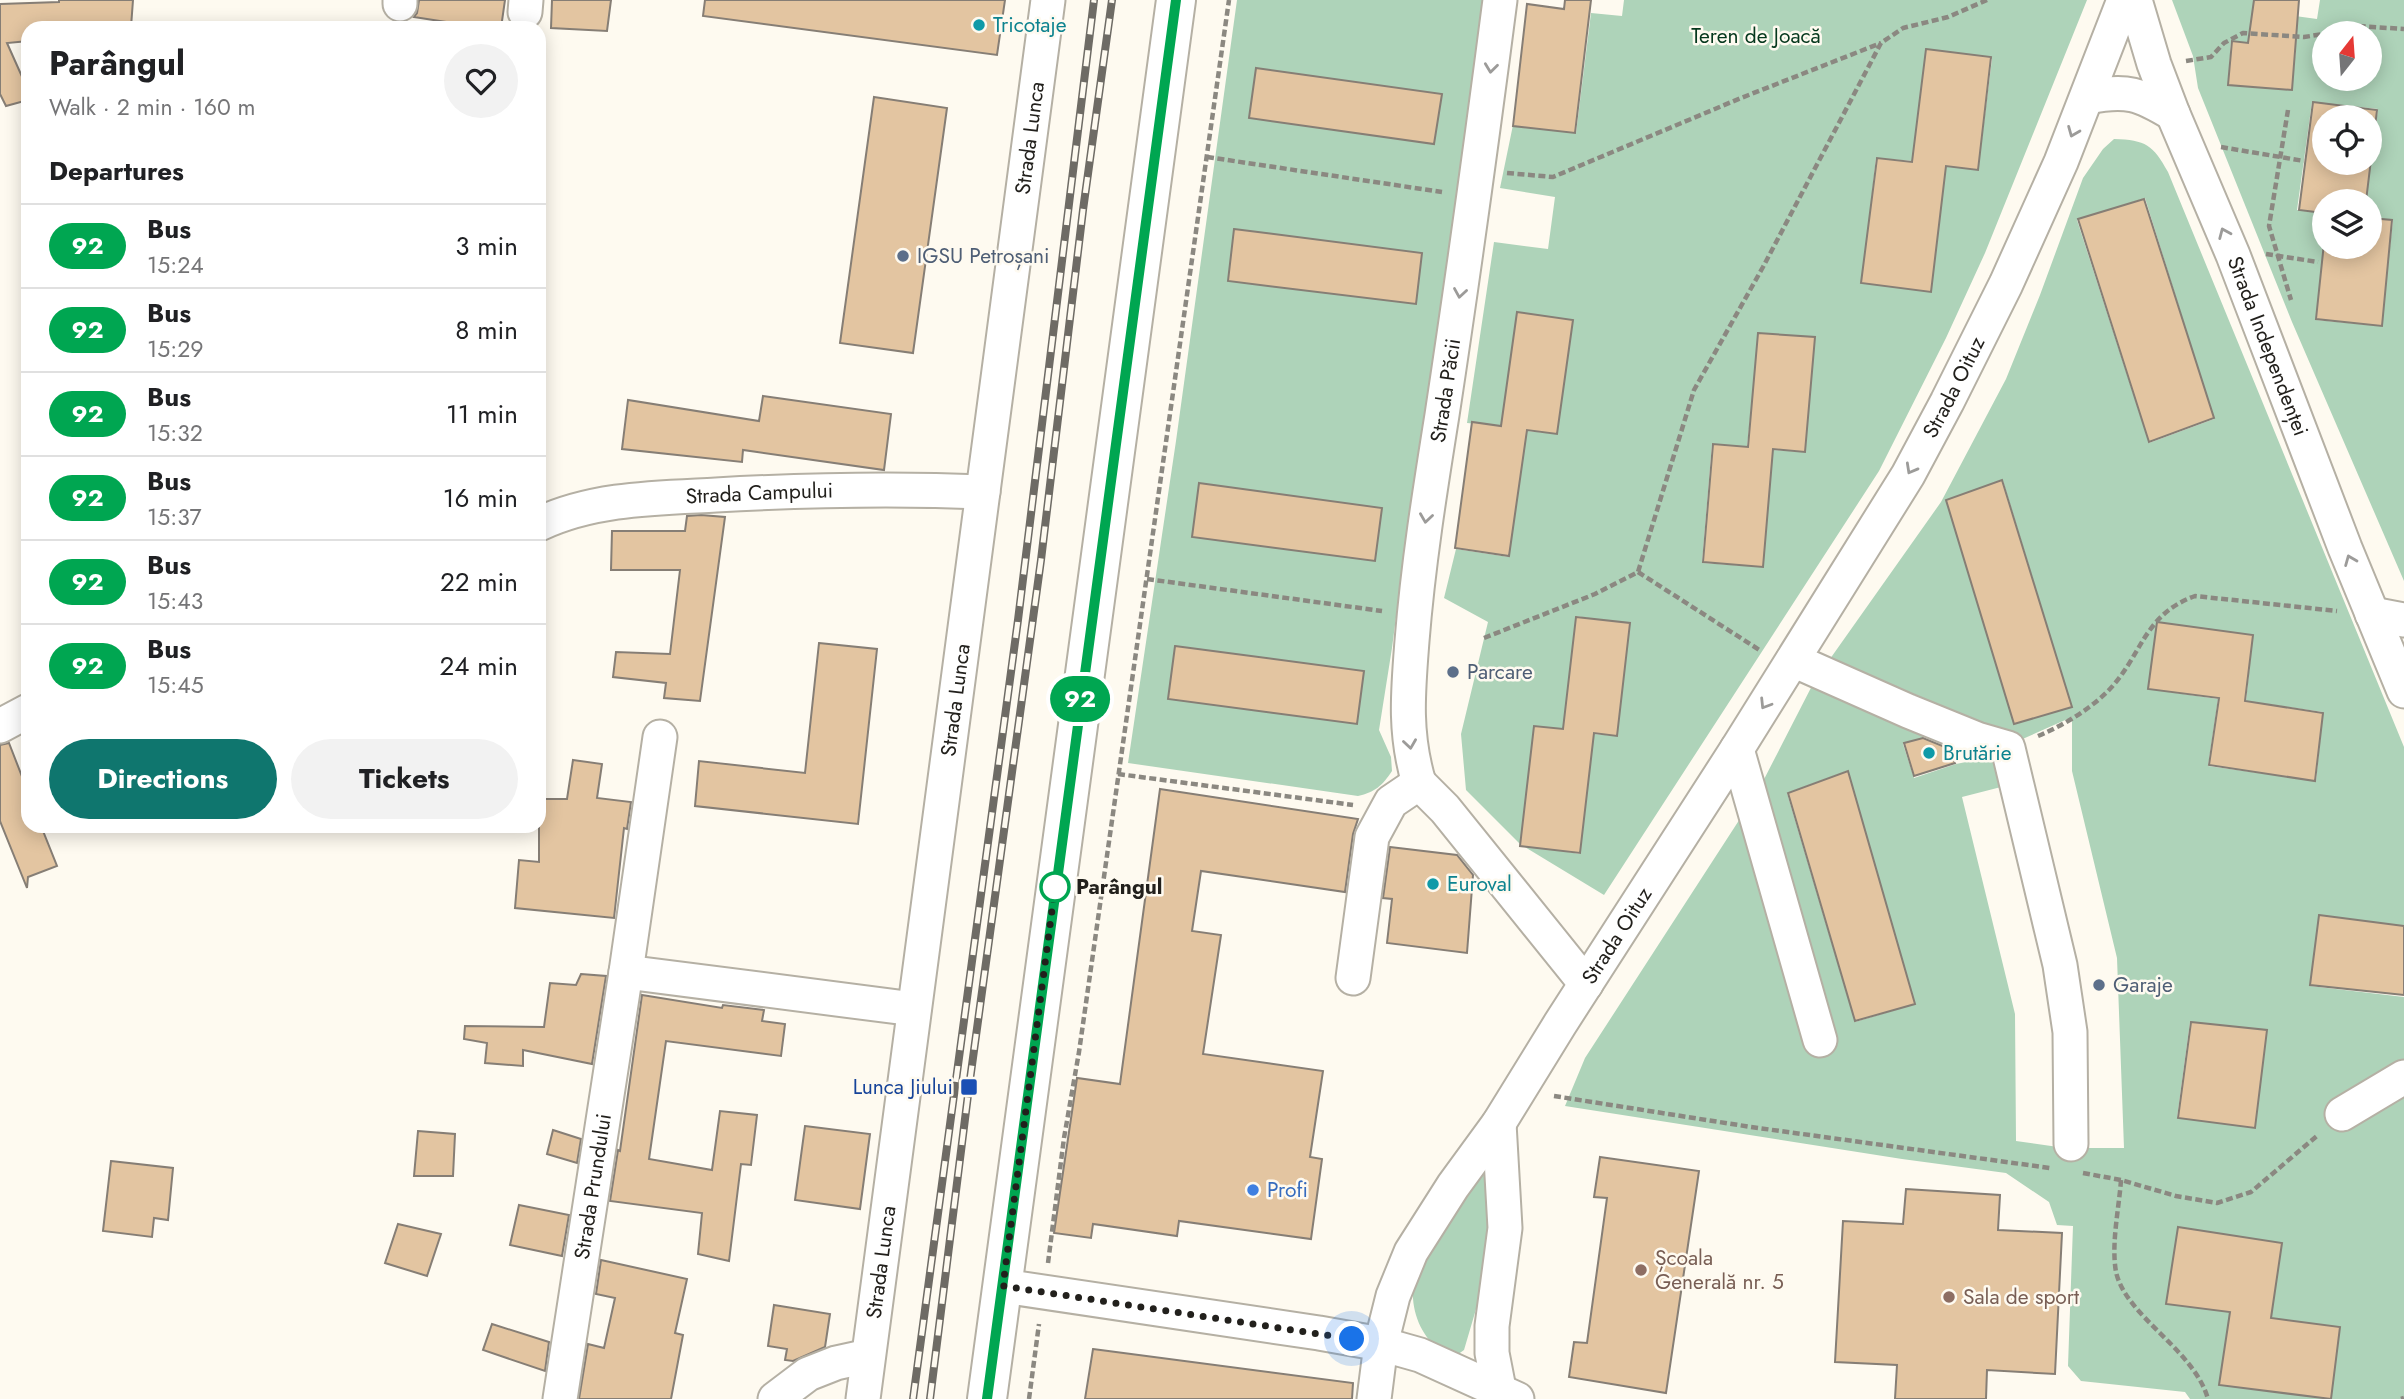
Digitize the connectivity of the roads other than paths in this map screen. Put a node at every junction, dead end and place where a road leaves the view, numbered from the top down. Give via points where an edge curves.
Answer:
1 (1048, 0) edge
2 (1176, 0) edge
3 (1500, 0) edge
4 (2124, 0) edge
5 (2135, 0) edge
6 (2088, 97) junction
7 (2173, 114) junction
8 (983, 492) junction
9 (546, 521) edge
10 (2388, 617) edge
11 (1779, 657) junction
12 (2404, 691) edge
13 (21, 715) edge
14 (0, 726) edge
15 (660, 737) dead end
16 (1737, 749) junction
17 (1419, 783) junction
18 (626, 972) junction
19 (1353, 978) dead end
20 (1586, 984) junction
21 (914, 1009) junction
22 (1820, 1040) dead end
23 (2404, 1077) edge
24 (2342, 1114) road end
25 (1499, 1123) junction
26 (2066, 1161) road end
27 (1003, 1286) junction
28 (1381, 1344) junction
29 (869, 1356) junction
30 (1508, 1394) edge
31 (560, 1399) edge
32 (775, 1399) edge
33 (863, 1399) edge
34 (987, 1399) edge
35 (1374, 1399) edge

1 - 8 street, Strada Lunca
2 - 27 main road
3 -> 17 street, Strada Păcii via 1414,616 1408,739
4 - 6 street, Strada Oituz
5 - 7 street, Strada Independenței
6 - 7 street via 2132,94
6 -> 11 street, Strada Oituz via 2011,273 1901,486
10 -> 7 street, Strada Independenței
8 - 9 street, Strada Campului via 881,489 665,498 606,503
8 - 21 street, Strada Lunca
10 - 12 street, Strada Independenței
11 -> 16 street, Strada Oituz
11 - 26 street via 2008,748 2060,964 2070,1032
13 - 14 street
15 - 18 street, Strada Prundului
16 - 20 street, Strada Oituz
16 - 22 street
17 - 19 street via 1391,802 1372,837
17 - 20 street
18 - 21 street
18 - 31 street, Strada Prundului
20 - 25 street, Strada Oituz
21 - 29 street, Strada Lunca
23 - 24 street
25 - 28 street, Strada Oituz via 1411,1252
25 - 30 street via 1505,1228 1492,1353
27 - 28 street
27 - 34 main road
28 - 30 street via 1420,1355
28 - 35 street, Strada Oituz
29 - 32 street via 808,1374
29 - 33 street, Strada Lunca

